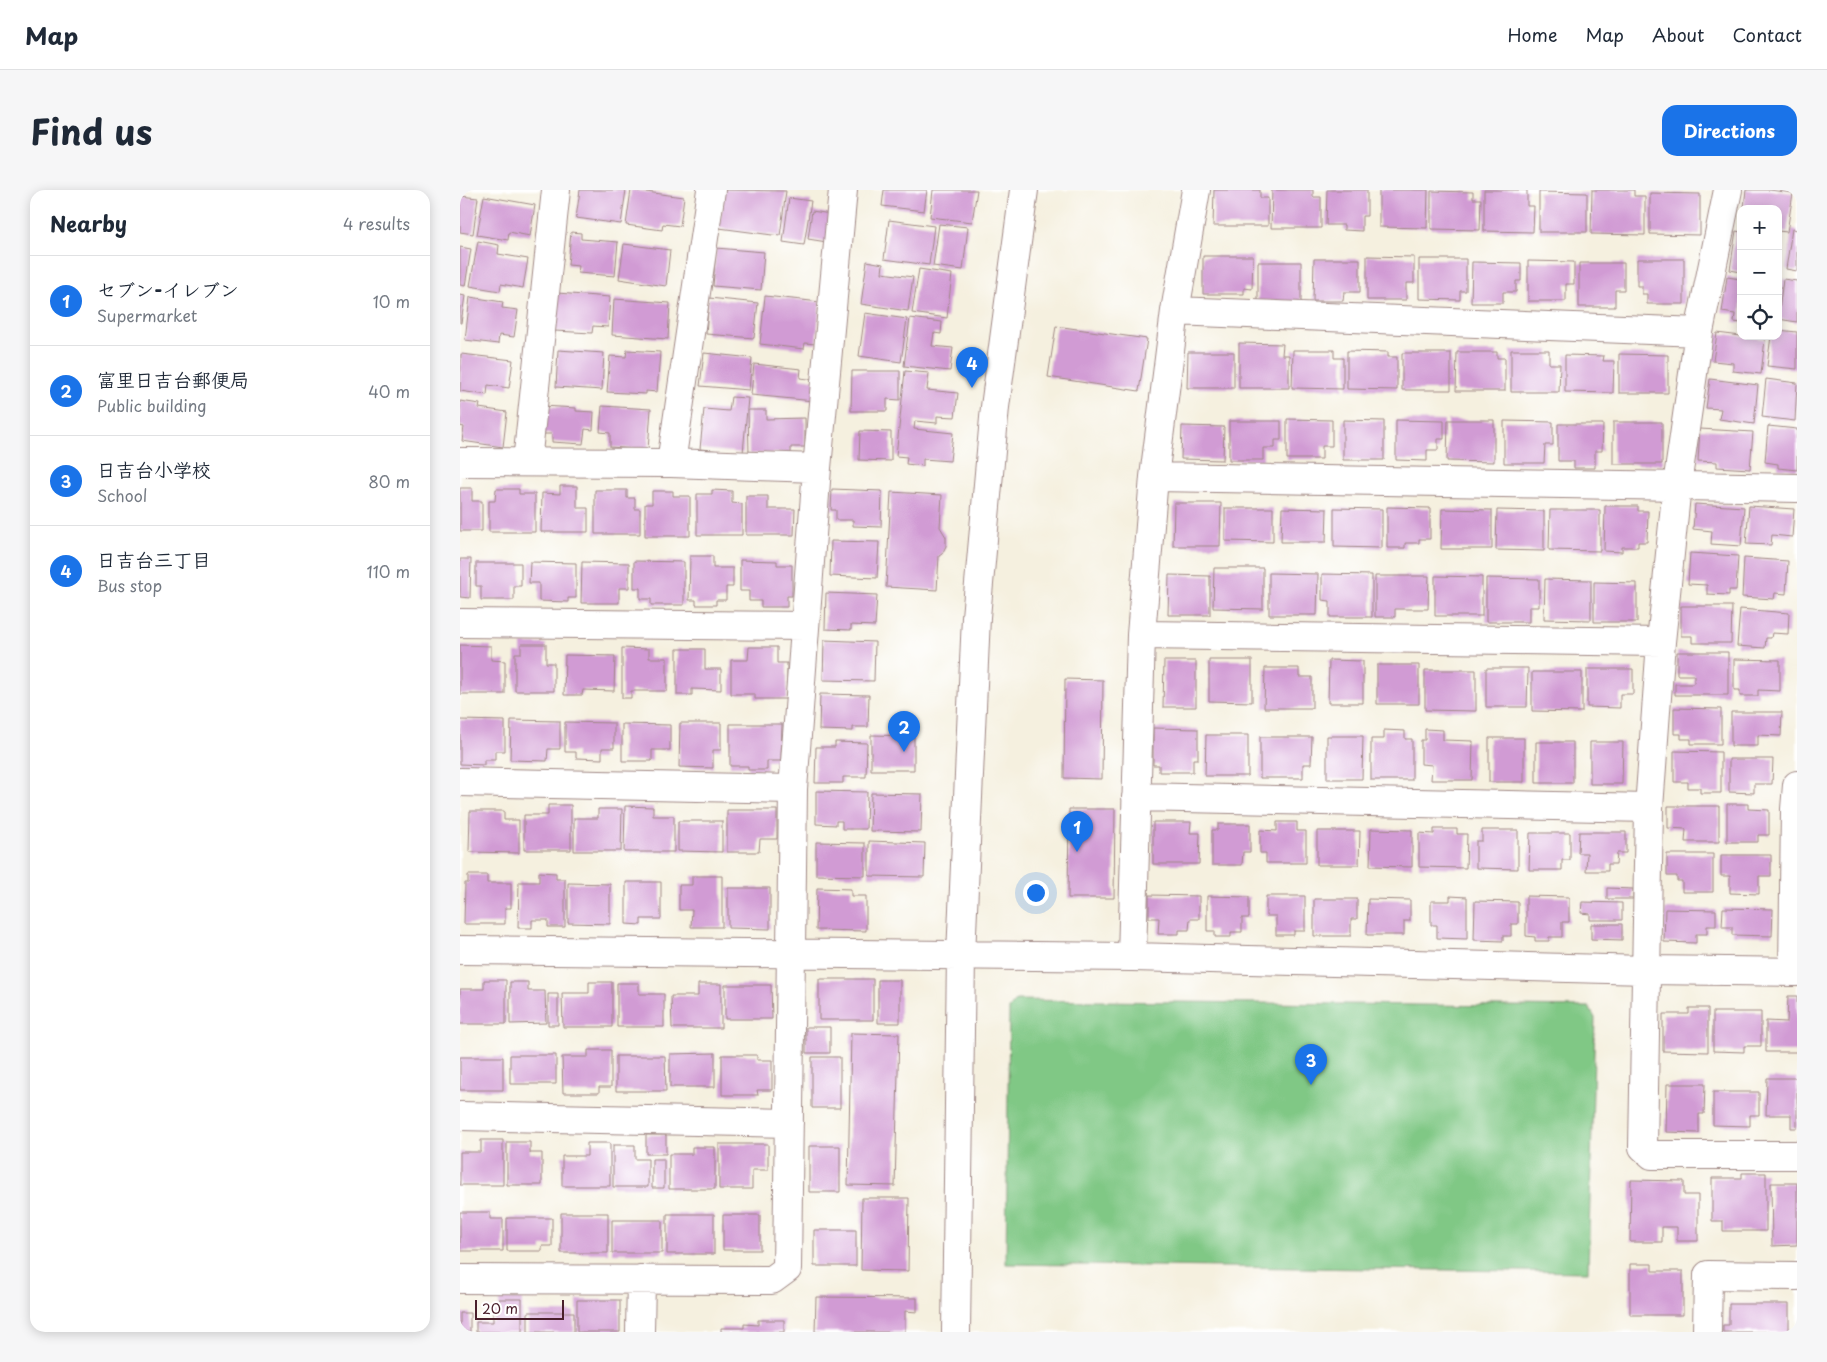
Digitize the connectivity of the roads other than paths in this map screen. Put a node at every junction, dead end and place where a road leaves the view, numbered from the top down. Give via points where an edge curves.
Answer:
1 (556, 190) edge
2 (711, 190) edge
3 (843, 190) edge
4 (1024, 190) edge
5 (1196, 190) edge
6 (1728, 190) edge
7 (1175, 311) junction
8 (1699, 332) junction
9 (460, 462) edge
10 (527, 462) junction
11 (671, 463) junction
12 (817, 468) junction
13 (1154, 477) junction
14 (1677, 486) junction
15 (1797, 488) edge
16 (460, 623) edge
17 (806, 626) junction
18 (1141, 635) junction
19 (1661, 642) junction
20 (460, 782) edge
21 (793, 789) junction
22 (1136, 797) junction
23 (1796, 801) edge
24 (1649, 808) junction
25 (460, 950) edge
26 (791, 953) junction
27 (961, 955) junction
28 (1132, 957) junction
29 (1647, 970) junction
30 (1795, 972) edge
31 (460, 1116) edge
32 (789, 1123) junction
33 (1797, 1156) edge
34 (1797, 1276) edge
35 (460, 1279) edge
36 (641, 1279) junction
37 (640, 1332) edge
38 (956, 1332) edge
39 (1707, 1332) edge

1 - 10 street
2 - 11 street
3 - 12 street
4 - 27 street via 995,406 977,607
5 - 7 street
6 - 8 street
7 - 8 street
7 - 13 street
8 - 14 street
9 - 10 street
10 - 11 street
11 - 12 street
12 - 17 street
13 - 14 street
13 - 18 street
14 - 15 street
14 - 19 street
16 - 17 street
17 - 21 street
18 - 19 street
18 - 22 street
19 - 24 street
20 - 21 street
21 - 26 street
22 - 24 street
22 - 28 street
23 - 30 street
24 - 29 street
25 - 26 street
26 - 27 street
26 - 32 street
27 - 28 street
27 - 38 street
28 - 29 street
29 - 30 street
29 - 33 street via 1643,1147 1652,1155
31 - 32 street
32 - 36 street via 787,1269 772,1280
34 - 39 street via 1708,1275
35 - 36 street
36 - 37 street

